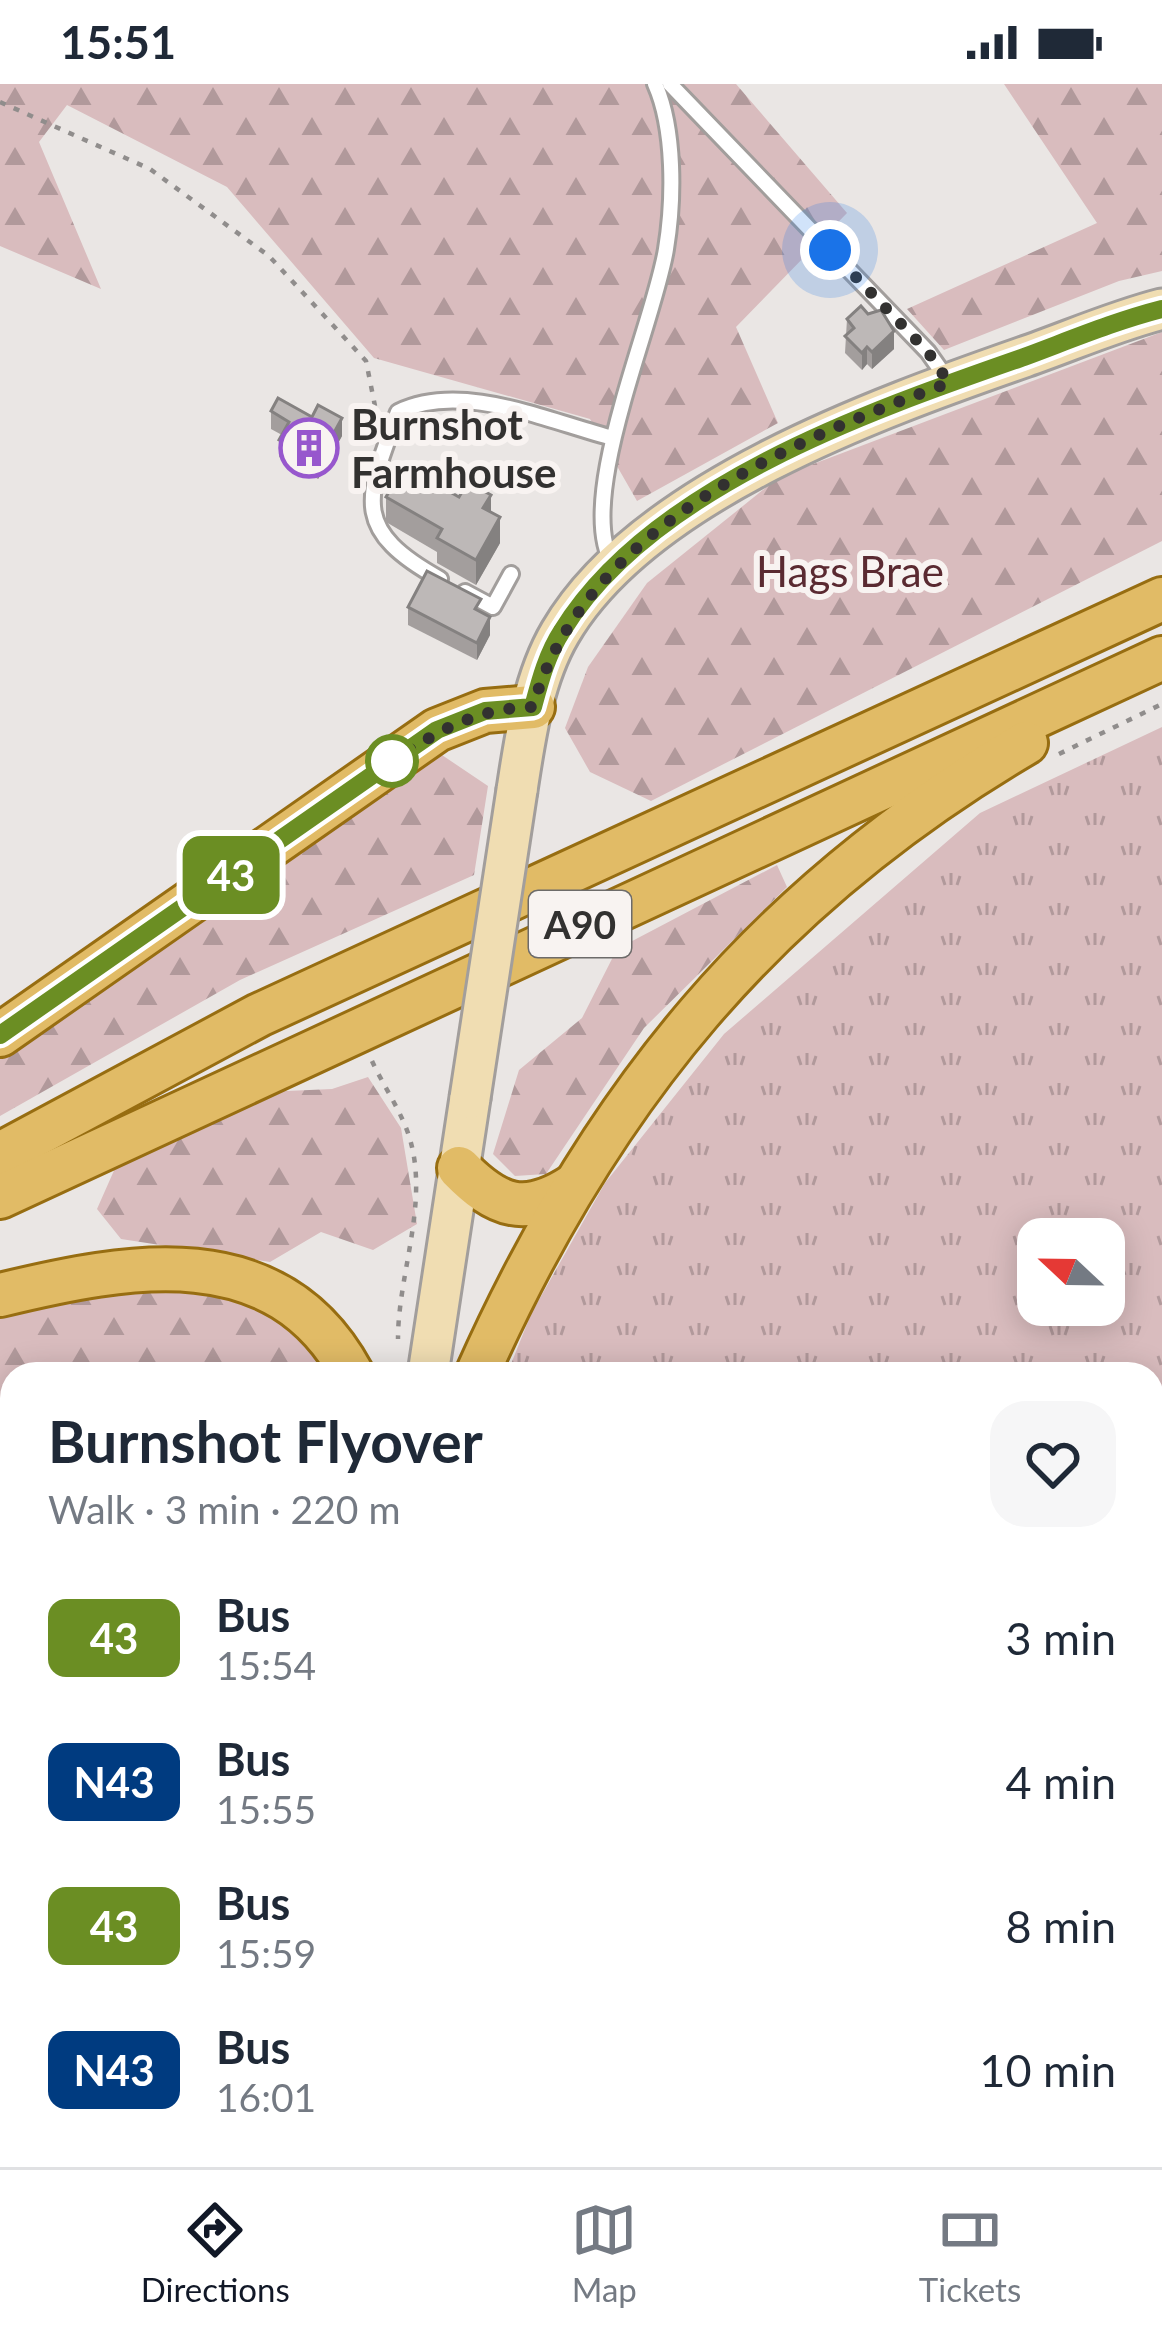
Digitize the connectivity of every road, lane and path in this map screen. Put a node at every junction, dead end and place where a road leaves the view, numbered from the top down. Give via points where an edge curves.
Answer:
1 (655, 84) edge
2 (670, 84) edge
3 (0, 102) edge
4 (1162, 309) edge
5 (949, 383) junction
6 (398, 412) junction
7 (613, 438) junction
8 (615, 568) junction
9 (512, 574) dead end
10 (1162, 599) edge
11 (1162, 660) edge
12 (1162, 704) edge
13 (533, 707) junction
14 (1047, 760) dead end
15 (0, 1036) edge
16 (369, 1056) dead end
17 (0, 1154) edge
18 (459, 1168) junction
19 (573, 1186) junction
20 (0, 1197) edge
21 (0, 1294) edge
22 (398, 1344) dead end
23 (342, 1362) edge
24 (430, 1362) edge
25 (483, 1362) edge

1 - 7 lane via 668,141 667,248
2 - 5 lane
3 - 6 path via 150,169 269,256 366,361 375,406
4 - 5 street
5 - 8 street via 794,449 664,526
6 - 7 lane via 455,398
6 - 9 lane via 373,479 375,525 398,555 493,608
7 - 8 lane via 603,526
8 - 13 street via 561,632
10 - 17 main road, A90 via 259,1016
11 - 19 main road via 982,769 792,911 664,1052
11 - 20 main road, A90
12 - 14 path
13 - 15 main road via 485,711 437,730
13 - 18 street, bridge
16 - 22 path via 409,1136 413,1171
18 - 19 main road via 506,1203 548,1202
18 - 24 street
19 - 25 main road
21 - 23 main road via 160,1267 209,1270 298,1307

